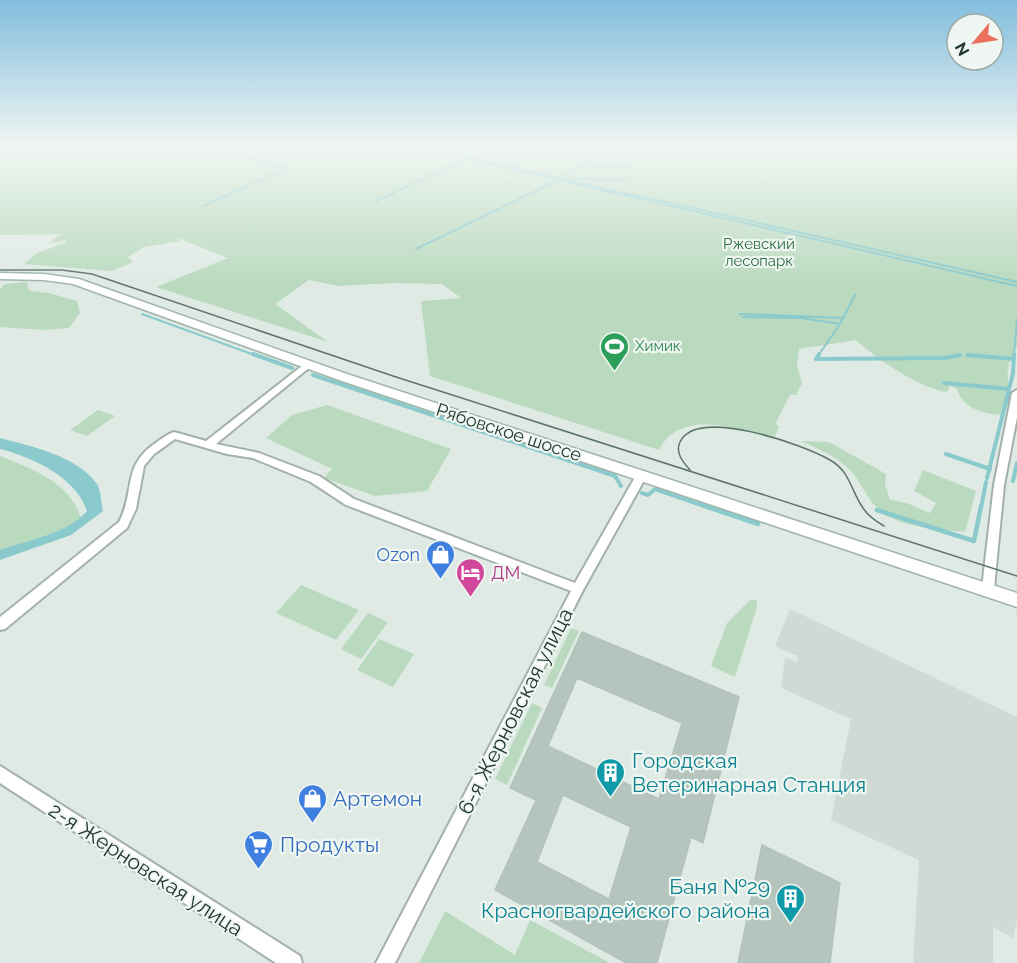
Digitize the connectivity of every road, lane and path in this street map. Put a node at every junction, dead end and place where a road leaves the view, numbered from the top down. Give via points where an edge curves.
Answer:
1 (0, 276) edge
2 (308, 365) junction
3 (1017, 393) edge
4 (207, 446) junction
5 (642, 475) junction
6 (988, 588) junction
7 (579, 589) junction
8 (1017, 600) edge
9 (0, 625) edge
10 (0, 774) edge
11 (293, 963) edge
12 (385, 963) edge

1 - 2 main road, Рябовское шоссе via 75,281
2 - 4 street
2 - 5 main road, Рябовское шоссе
3 - 6 street via 999,485
4 - 7 street, 6-я Жерновская улица via 255,455 315,479 350,502
4 - 9 street, 6-я Жерновская улица via 174,435 145,456 136,472 130,513 123,525
5 - 6 main road, Рябовское шоссе
5 - 7 street
6 - 8 main road, Рябовское шоссе
7 - 12 street, 6-я Жерновская улица
10 - 11 street, 2-я Жерновская улица

